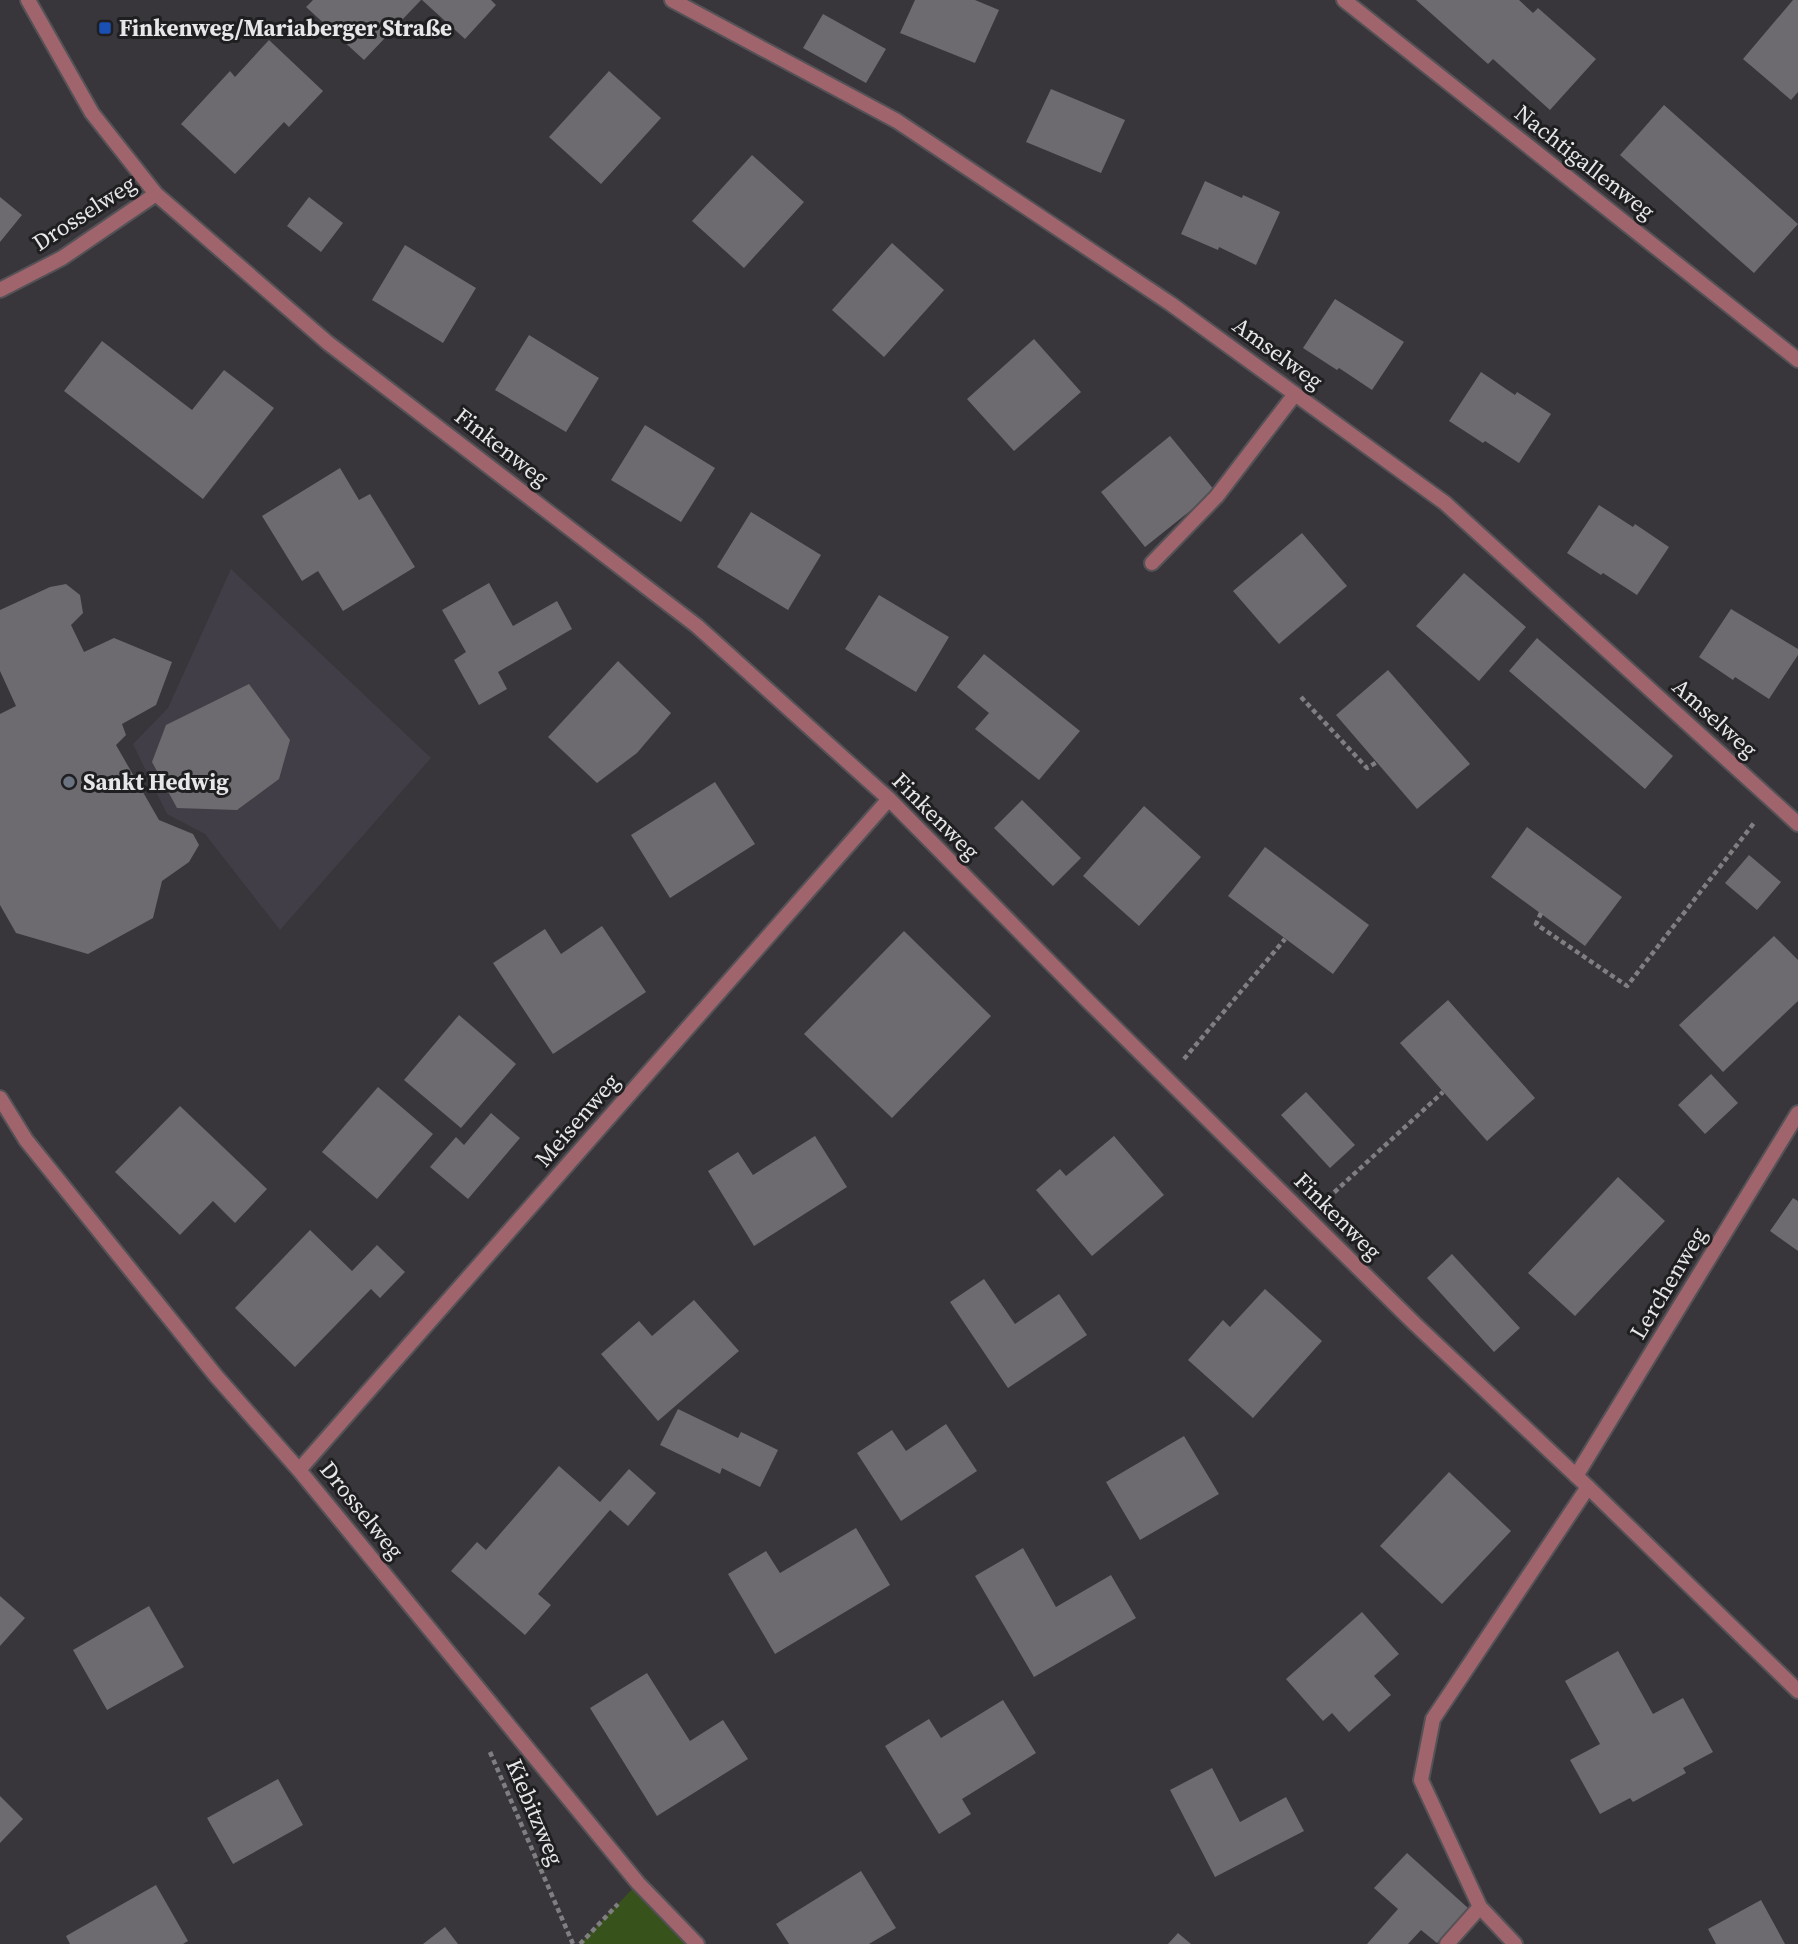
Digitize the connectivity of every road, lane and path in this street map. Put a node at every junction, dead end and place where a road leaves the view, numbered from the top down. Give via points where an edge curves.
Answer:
1 (28, 0) edge
2 (672, 0) edge
3 (1344, 0) edge
4 (156, 194) junction
5 (0, 290) edge
6 (1798, 360) edge
7 (1295, 394) junction
8 (1152, 563) dead end
9 (1301, 697) dead end
10 (1377, 761) dead end
11 (889, 799) junction
12 (1771, 800) junction
13 (1798, 824) edge
14 (1541, 913) dead end
15 (1285, 939) dead end
16 (1167, 1079) junction
17 (1443, 1092) dead end
18 (0, 1098) edge
19 (1798, 1113) edge
20 (1307, 1217) junction
21 (299, 1470) junction
22 (1576, 1476) junction
23 (1588, 1487) junction
24 (1798, 1691) edge
25 (487, 1744) dead end
26 (638, 1883) junction
27 (1480, 1907) junction
28 (573, 1944) edge
29 (580, 1944) edge
30 (697, 1944) edge
31 (1447, 1944) edge
32 (1515, 1944) edge

1 - 4 street, Finkenweg via 92,113
2 - 7 street, Amselweg via 897,121 1171,304
3 - 6 street, Nachtigallenweg
4 - 5 street, Drosselweg via 62,258
4 - 11 street, Finkenweg via 328,343 697,626
7 - 8 street via 1217,496
7 - 12 street, Amselweg via 1445,503
9 - 10 path via 1367,768
11 - 16 street, Finkenweg
11 - 21 street, Meisenweg
12 - 13 street, Amselweg
12 - 14 path via 1627,986 1536,924
15 - 16 path
16 - 20 street, Finkenweg
17 - 20 path
18 - 21 street, Drosselweg via 34,1151 216,1376
19 - 22 street, Lerchenweg
20 - 22 street, Finkenweg
21 - 26 street, Drosselweg
22 - 23 street, Finkenweg
23 - 24 street, Finkenweg
23 - 27 street via 1433,1719 1421,1780
25 - 28 path, Kiebitzweg
26 - 29 path
26 - 30 street, Drosselweg
27 - 31 street
27 - 32 street

